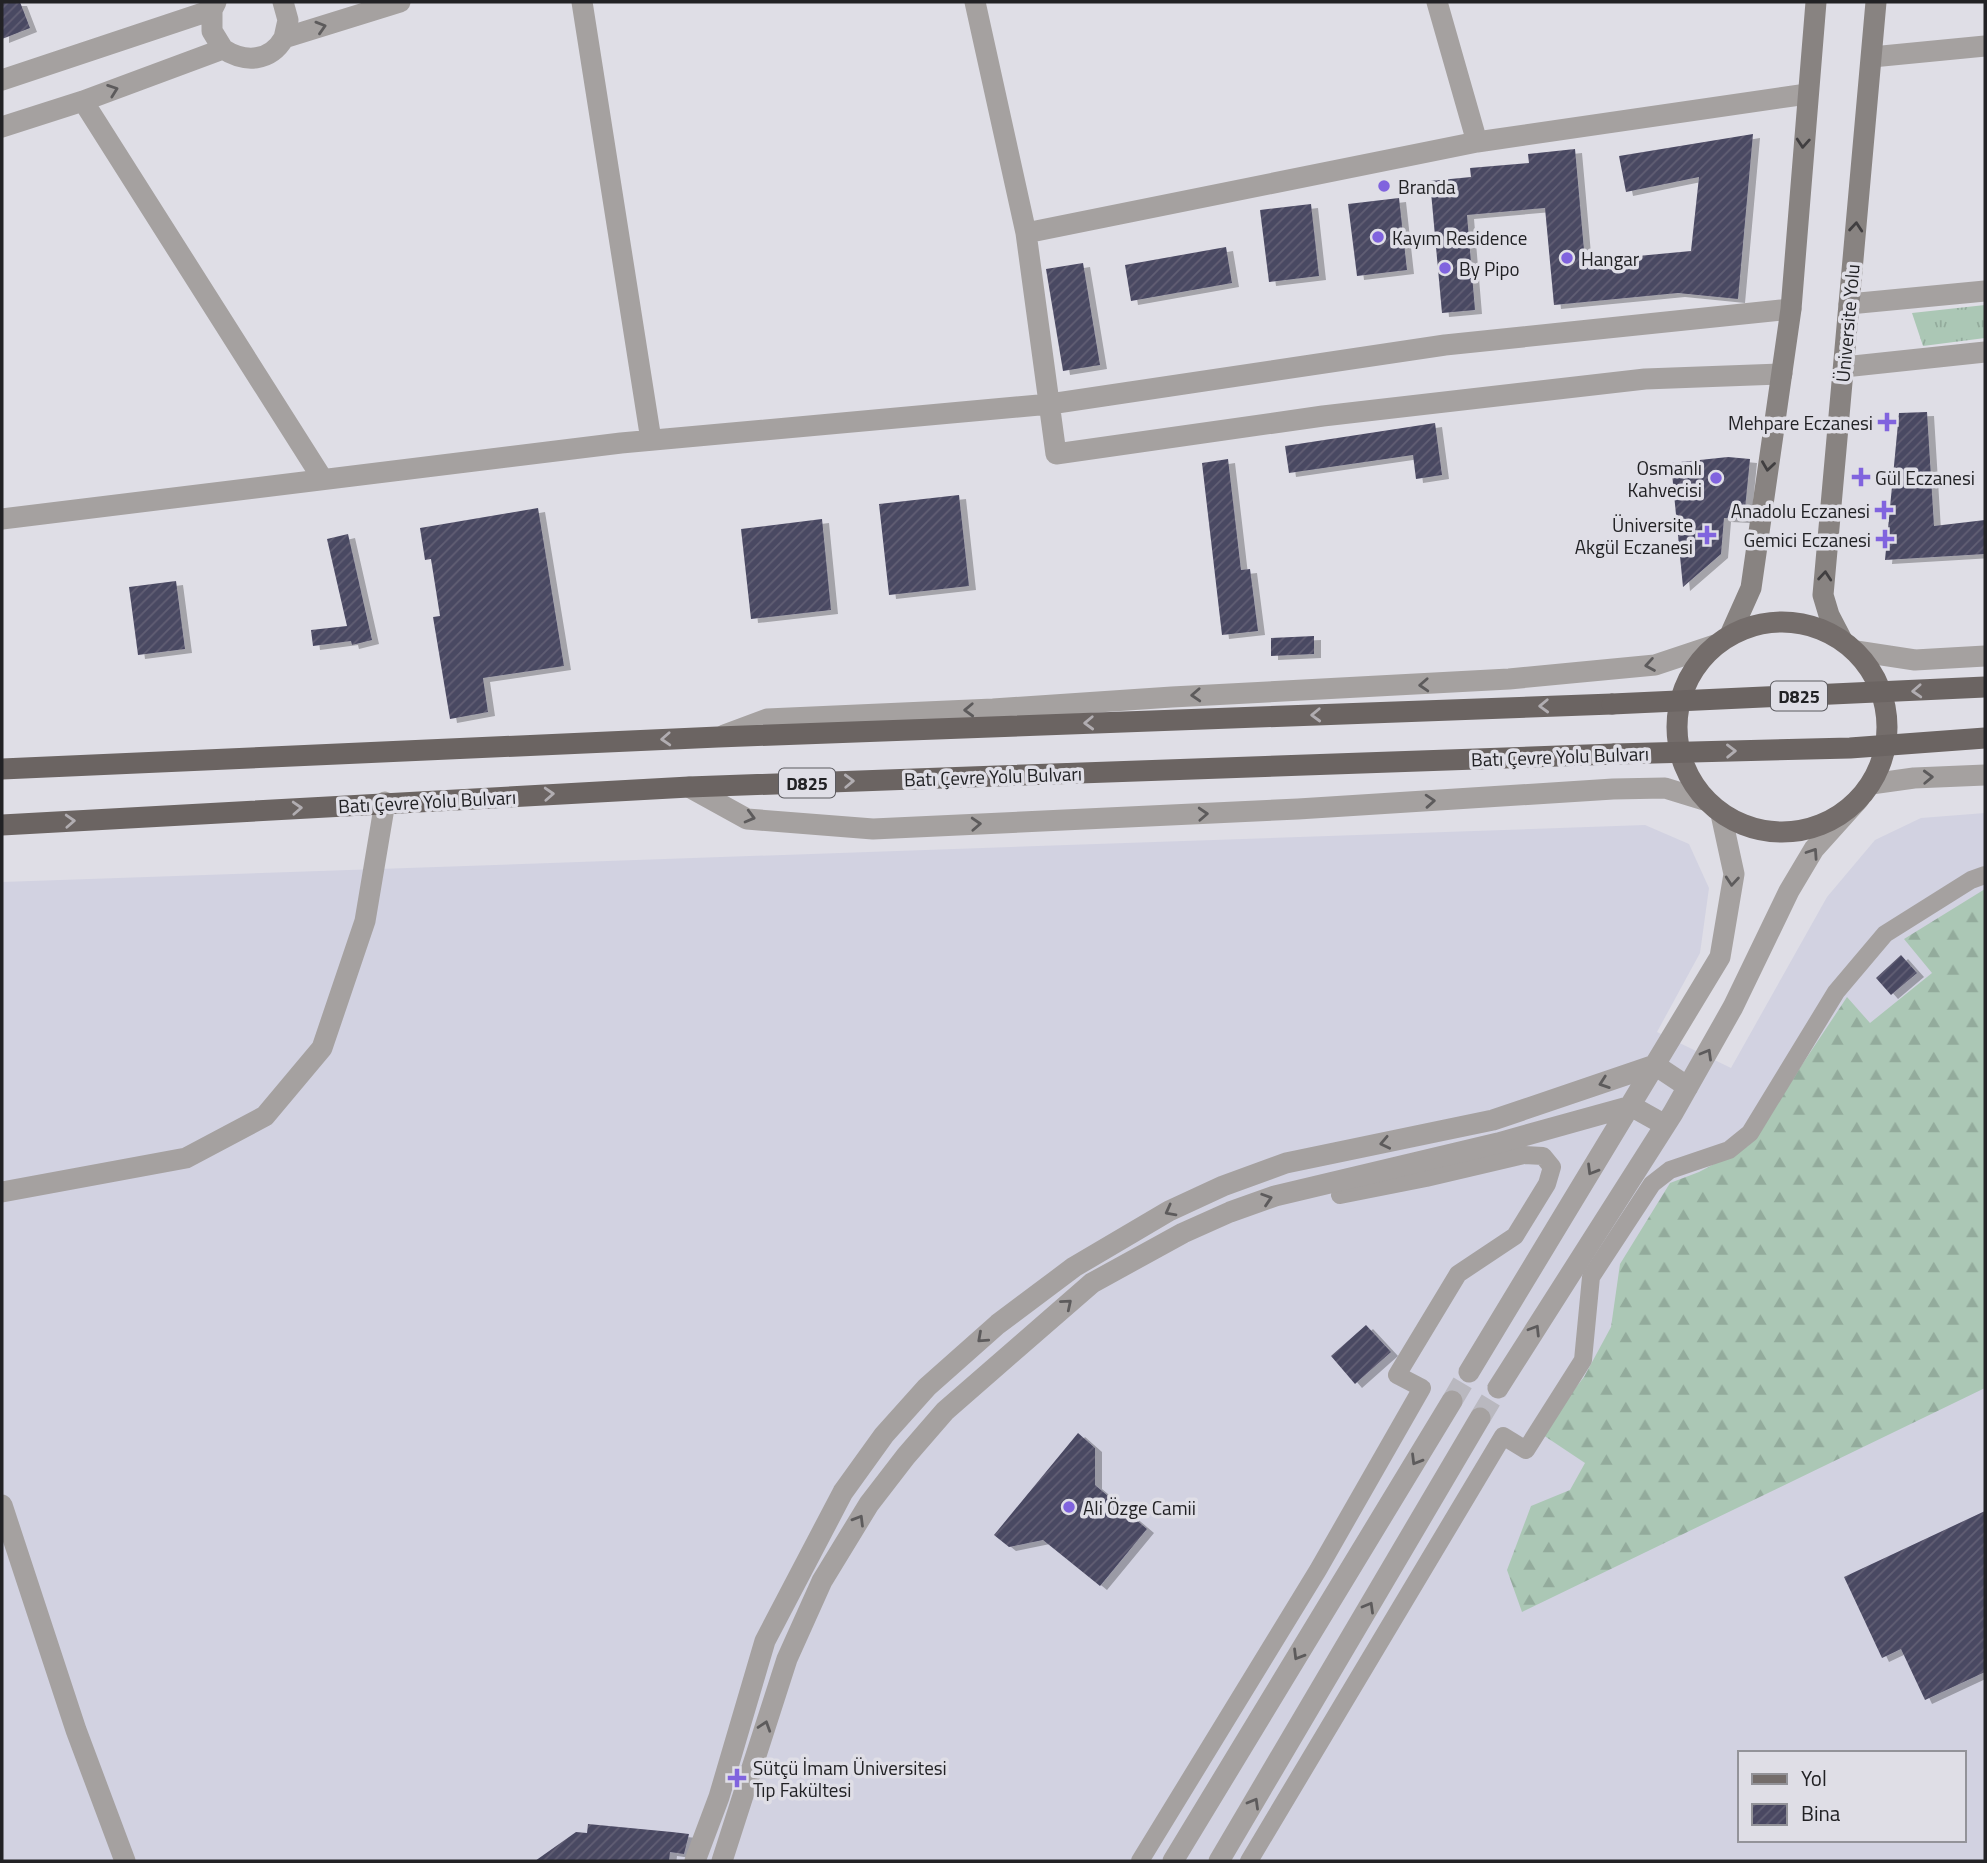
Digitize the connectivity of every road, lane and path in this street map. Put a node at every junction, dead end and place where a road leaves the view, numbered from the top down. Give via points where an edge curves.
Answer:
1 (283, 2) edge
2 (400, 2) edge
3 (582, 2) edge
4 (975, 2) edge
5 (1437, 2) edge
6 (1815, 2) edge
7 (1875, 2) edge
8 (214, 6) edge
9 (284, 38) junction
10 (1985, 46) edge
11 (223, 49) junction
12 (1871, 57) junction
13 (2, 80) edge
14 (1807, 94) junction
15 (83, 101) junction
16 (2, 127) edge
17 (1477, 142) junction
18 (1026, 233) junction
19 (1985, 291) edge
20 (1849, 304) junction
21 (1791, 309) junction
22 (1985, 352) edge
23 (1843, 367) junction
24 (1782, 374) junction
25 (1050, 404) junction
26 (651, 440) junction
27 (322, 478) junction
28 (2, 519) edge
29 (1723, 640) junction
30 (1849, 646) junction
31 (1985, 656) edge
32 (1985, 687) edge
33 (718, 737) junction
34 (1985, 738) edge
35 (2, 769) edge
36 (1985, 775) edge
37 (689, 787) junction
38 (1865, 792) junction
39 (1704, 800) junction
40 (385, 803) junction
41 (1721, 814) junction
42 (2, 825) edge
43 (1985, 875) edge
44 (1655, 1065) junction
45 (1688, 1087) junction
46 (1631, 1106) junction
47 (1665, 1125) junction
48 (2, 1192) edge
49 (1340, 1195) dead end
50 (1469, 1373) tunnel mouth
51 (1498, 1388) tunnel mouth
52 (1452, 1401) tunnel mouth
53 (1480, 1418) tunnel mouth
54 (2, 1505) edge
55 (125, 1861) edge
56 (695, 1861) edge
57 (722, 1861) edge
58 (1140, 1861) edge
59 (1173, 1861) edge
60 (1219, 1861) edge
61 (1249, 1861) edge

1 - 9 street via 288,20
9 -> 2 street
3 - 26 street
4 - 18 street
5 - 17 street
6 - 14 main road
7 - 12 main road, Üniversite Yolu
8 - 11 street via 212,31
8 - 13 street
9 - 11 street via 261,58 234,57
10 - 12 street
15 -> 11 street
20 -> 12 main road, Üniversite Yolu
14 - 17 street
14 -> 21 main road
15 - 16 street
15 - 27 street
17 - 18 street
18 - 25 street
19 - 20 street
20 - 23 main road, Üniversite Yolu
21 - 24 main road
21 - 25 street via 1445,345
22 - 23 street
30 -> 23 main road, Üniversite Yolu via 1829,615 1823,595
24 - 25 street via 1645,379 1323,416 1056,454
24 -> 29 main road via 1751,587
25 - 26 street
26 - 27 street
27 - 28 street
29 - 30 main road via 1752,626 1775,622 1810,626
29 -> 33 street via 1655,666 1509,679 767,719
29 - 39 main road via 1692,671 1679,703 1677,737 1685,771
30 - 31 street via 1915,660
30 - 38 main road via 1874,674 1888,729 1883,758
32 -> 33 highway, D825, bridge
33 -> 35 highway, D825
37 -> 34 highway, Batı Çevre Yolu Bulvarı / D825, bridge via 1850,748
38 -> 36 street via 1914,778
37 -> 39 street via 747,819 873,829 1613,789 1665,788
40 -> 37 highway, Batı Çevre Yolu Bulvarı / D825
38 - 41 main road via 1836,818 1808,830 1778,833 1748,827
45 -> 38 street via 1814,849
39 - 41 main road
42 -> 40 highway, Batı Çevre Yolu Bulvarı / D825
40 - 48 street via 365,921 322,1048 265,1116 186,1158
41 -> 44 street via 1734,874 1720,957
43 - 61 street via 1885,934 1836,992 1750,1133 1729,1150 1670,1170 1652,1184 1591,1277 1583,1360 1526,1450 1503,1436
44 - 45 street
44 - 46 street
44 -> 56 street via 1493,1120 1286,1163 1223,1186 1169,1211 1074,1267 998,1324 927,1387 884,1435 843,1492 765,1641
45 - 47 street
46 - 47 street
46 -> 50 street
57 -> 46 street via 787,1659 822,1581 869,1504 945,1411 1082,1291 1183,1233 1275,1196 1499,1143
51 -> 47 street
49 - 58 street via 1524,1155 1543,1156 1552,1167 1515,1236 1458,1274 1396,1375 1422,1388 1318,1570
52 -> 59 street
60 -> 53 street
54 - 55 street via 76,1730

